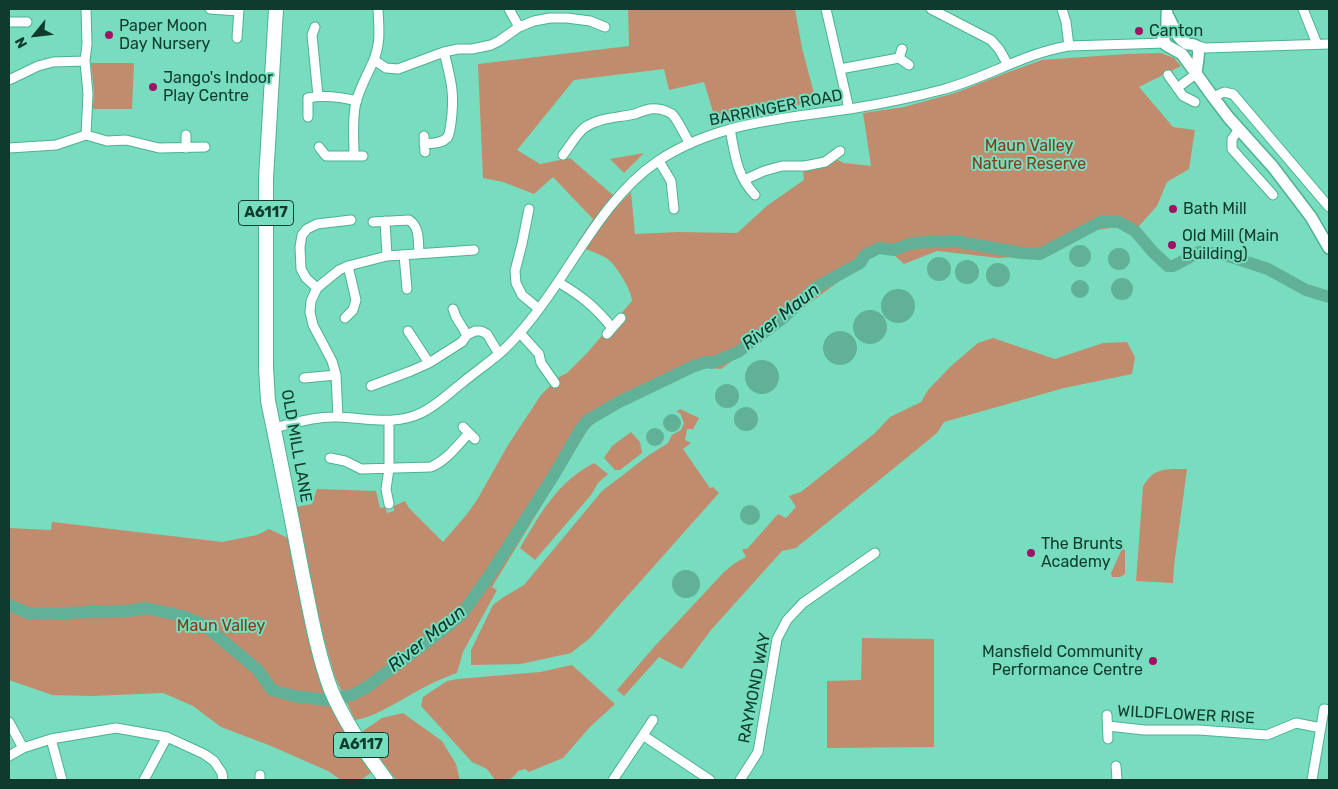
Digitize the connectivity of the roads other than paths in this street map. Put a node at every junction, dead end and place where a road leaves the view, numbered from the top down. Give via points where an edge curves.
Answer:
1 (86, 9) edge
2 (210, 9) edge
3 (276, 9) edge
4 (378, 9) edge
5 (509, 9) edge
6 (826, 9) edge
7 (930, 9) edge
8 (1062, 9) edge
9 (1303, 9) edge
10 (239, 10) edge
11 (1166, 11) edge
12 (9, 22) edge
13 (27, 22) dead end
14 (601, 22) dead end
15 (315, 27) dead end
16 (519, 27) junction
17 (237, 38) dead end
18 (1318, 44) junction
19 (1329, 44) edge
20 (1180, 45) junction
21 (1068, 46) junction
22 (444, 52) junction
23 (374, 60) junction
24 (85, 61) junction
25 (909, 65) dead end
26 (1008, 65) junction
27 (840, 70) junction
28 (1196, 74) junction
29 (1168, 75) dead end
30 (9, 80) edge
31 (1177, 88) junction
32 (318, 96) junction
33 (1213, 98) junction
34 (357, 101) junction
35 (1195, 102) dead end
36 (849, 109) junction
37 (308, 117) dead end
38 (730, 128) junction
39 (1239, 129) junction
40 (186, 135) dead end
41 (86, 136) junction
42 (424, 144) dead end
43 (690, 144) junction
44 (205, 147) dead end
45 (319, 147) dead end
46 (9, 148) edge
47 (186, 148) junction
48 (835, 152) dead end
49 (567, 153) dead end
50 (659, 161) junction
51 (744, 180) junction
52 (755, 195) dead end
53 (1273, 195) dead end
54 (684, 202) dead end
55 (1329, 207) edge
56 (531, 215) dead end
57 (351, 220) dead end
58 (373, 222) dead end
59 (385, 222) junction
60 (469, 248) dead end
61 (1329, 248) edge
62 (419, 253) junction
63 (404, 255) junction
64 (387, 256) junction
65 (348, 266) junction
66 (558, 282) junction
67 (317, 288) junction
68 (407, 289) dead end
69 (539, 308) junction
70 (453, 309) dead end
71 (345, 318) dead end
72 (621, 318) dead end
73 (408, 331) dead end
74 (520, 333) junction
75 (466, 335) junction
76 (499, 354) junction
77 (429, 363) junction
78 (336, 375) junction
79 (304, 378) dead end
80 (555, 383) dead end
81 (371, 386) dead end
82 (338, 417) junction
83 (389, 420) junction
84 (274, 428) junction
85 (469, 433) dead end
86 (330, 458) dead end
87 (389, 469) junction
88 (390, 504) dead end
89 (875, 553) dead end
90 (1327, 710) edge
91 (1108, 715) dead end
92 (653, 720) dead end
93 (9, 722) edge
94 (1108, 726) junction
95 (1321, 728) junction
96 (644, 736) junction
97 (167, 737) junction
98 (51, 739) junction
99 (1108, 740) dead end
100 (23, 748) junction
101 (9, 756) edge
102 (1116, 766) dead end
103 (62, 780) edge
104 (144, 780) edge
105 (223, 780) edge
106 (386, 780) edge
107 (613, 780) edge
108 (710, 780) edge
109 (740, 780) edge
110 (1117, 780) edge
111 (1312, 780) edge

1 - 24 street
2 - 10 street
3 - 84 main road, OLD MILL LANE / A6117 via 266,179 266,367
4 - 23 street via 380,36
5 - 16 street
6 - 27 street
7 - 26 street via 991,40
8 - 21 street
9 - 18 street
10 - 17 street
11 - 20 main road
12 - 13 street
14 - 16 street via 556,17
15 - 32 street via 312,36
16 - 22 street via 491,45
18 - 19 street, BARRINGER ROAD
18 - 20 street, BARRINGER ROAD
20 - 21 street, BARRINGER ROAD
20 - 28 main road
21 - 26 street, BARRINGER ROAD
22 - 23 street via 398,69 386,68
22 - 42 street via 453,93 450,128 444,140
23 - 34 street
24 - 30 street via 53,62
24 - 41 street via 88,94
25 - 27 street via 900,53
26 - 36 street, BARRINGER ROAD via 963,84
27 - 36 street
28 - 31 street
28 - 33 main road
29 - 31 street
31 - 35 street via 1183,96
32 - 34 street
32 - 37 street via 308,98
33 - 39 main road
33 - 55 street via 1224,92 1233,94
34 - 45 street via 354,116 358,156 325,160
36 - 38 street, BARRINGER ROAD
38 - 43 street, BARRINGER ROAD
38 - 51 street via 739,173
39 - 53 street via 1232,139 1232,149
39 - 61 main road via 1311,217
40 - 47 street
41 - 46 street via 56,145
41 - 47 street via 107,142 126,140 160,148
43 - 49 street via 673,115 649,109 593,122 572,141
43 - 50 street, BARRINGER ROAD
44 - 47 street
48 - 51 street via 825,162 782,166
50 - 54 street via 671,181 674,206
50 - 66 street, BARRINGER ROAD via 622,192
51 - 52 street
56 - 69 street via 515,271 516,284 522,295
57 - 67 street via 317,224 302,235 302,269
58 - 59 street
59 - 62 street via 409,220 414,223
59 - 64 street
60 - 62 street
62 - 63 street
63 - 64 street
63 - 68 street
64 - 65 street
65 - 67 street
65 - 71 street via 356,300 353,310
66 - 69 street, BARRINGER ROAD
66 - 72 street via 590,303 601,314 609,331
67 - 78 street via 310,312
69 - 74 street, BARRINGER ROAD
70 - 75 street
73 - 77 street
74 - 76 street, BARRINGER ROAD
74 - 80 street via 539,354 541,363
75 - 76 street via 475,331 487,334
75 - 77 street via 462,342
76 - 83 street, BARRINGER ROAD via 422,413
77 - 81 street
78 - 79 street
78 - 82 street
82 - 83 street, BARRINGER ROAD
82 - 84 street, BARRINGER ROAD via 304,420
83 - 87 street
84 - 106 main road, OLD MILL LANE / A6117 via 314,630 331,689 351,730
85 - 87 street via 440,463 431,467
86 - 87 street via 346,461 361,469
87 - 88 street via 386,489
89 - 109 street, RAYMOND WAY via 803,603 787,620 777,639 758,752
90 - 95 street
91 - 94 street, WILDFLOWER RISE
92 - 96 street
93 - 100 street
94 - 95 street, WILDFLOWER RISE via 1267,735 1296,723
94 - 99 street, WILDFLOWER RISE
95 - 111 street
96 - 107 street
96 - 108 street
97 - 98 street via 116,728
97 - 104 street
97 - 105 street via 204,754 214,762
98 - 100 street
98 - 103 street
100 - 101 street
102 - 110 street

